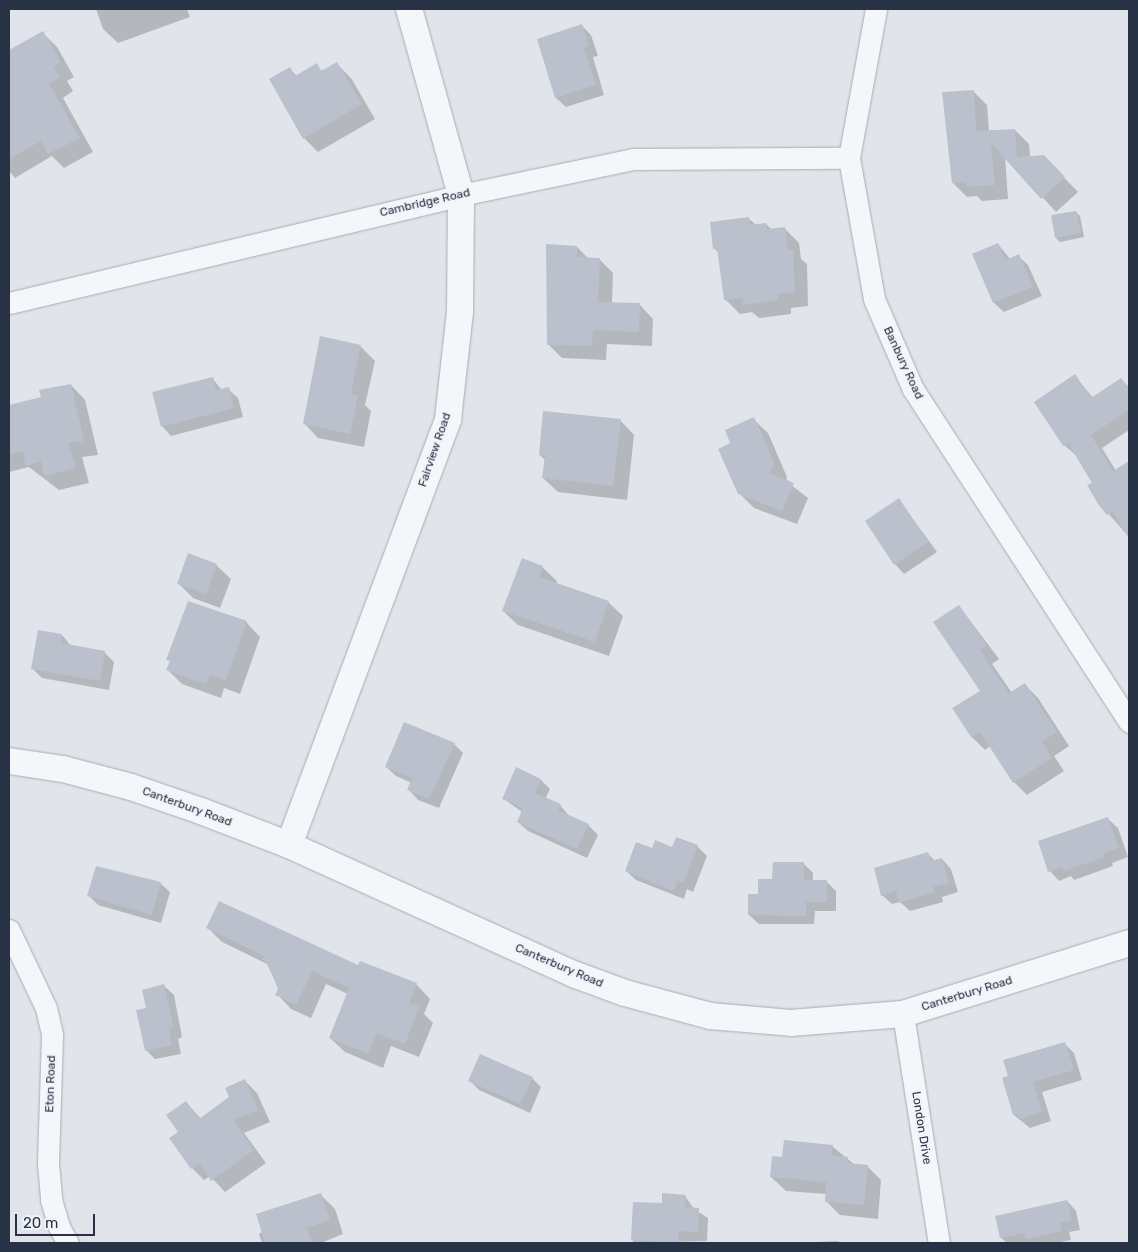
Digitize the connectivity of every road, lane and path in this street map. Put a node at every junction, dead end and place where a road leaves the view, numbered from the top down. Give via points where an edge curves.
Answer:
1 (409, 9) edge
2 (876, 9) edge
3 (849, 158) junction
4 (460, 195) junction
5 (9, 303) edge
6 (1129, 722) edge
7 (9, 761) edge
8 (289, 845) junction
9 (9, 930) edge
10 (1129, 943) edge
11 (903, 1014) junction
12 (68, 1243) edge
13 (938, 1243) edge

1 - 4 street, Fairview Road
2 - 3 street, Banbury Road
3 - 4 street, Cambridge Road via 633,159
3 - 6 street, Banbury Road via 874,299 913,389
4 - 5 street, Cambridge Road
4 - 8 street, Fairview Road via 460,312 448,419
7 - 8 street, Canterbury Road via 64,769 131,787
8 - 11 street, Canterbury Road via 576,975 665,1005 749,1022 792,1024
9 - 12 street, Eton Road via 46,1008 52,1035 48,1164 51,1200 58,1227
10 - 11 street, Canterbury Road
11 - 13 street, London Drive

